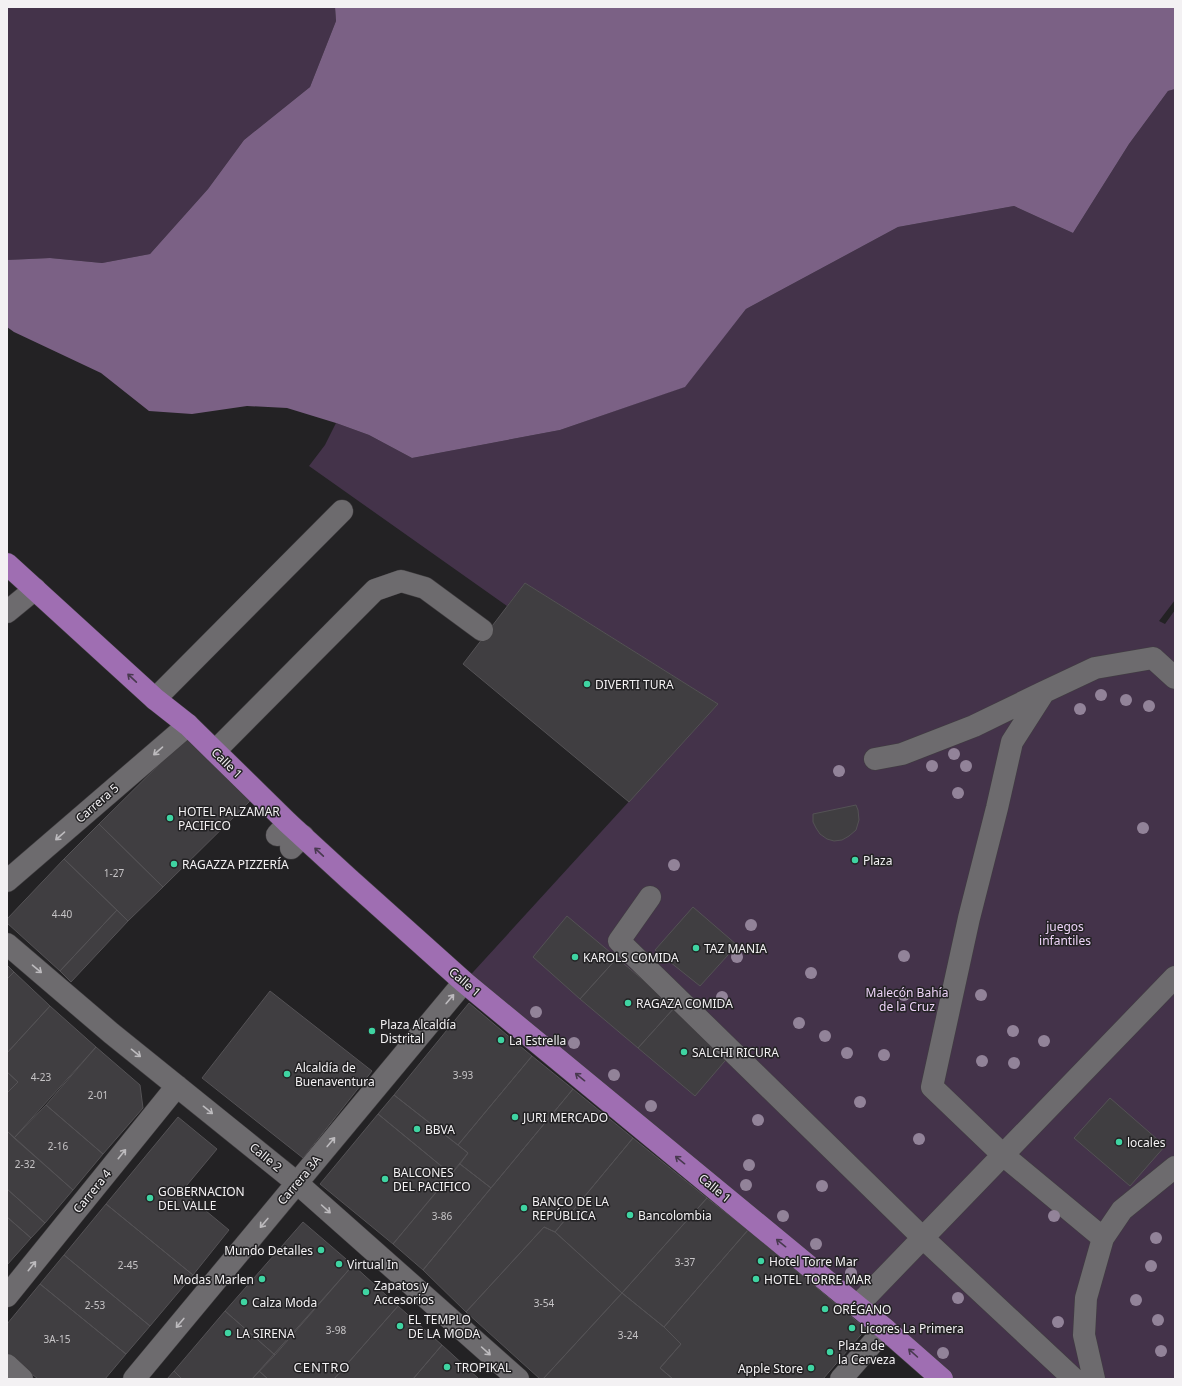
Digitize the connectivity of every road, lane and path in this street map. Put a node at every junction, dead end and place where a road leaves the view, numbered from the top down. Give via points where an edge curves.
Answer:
1 (342, 511) dead end
2 (7, 564) edge
3 (35, 589) junction
4 (7, 612) edge
5 (482, 630) dead end
6 (1175, 678) edge
7 (1044, 692) junction
8 (155, 699) junction
9 (188, 725) junction
10 (214, 751) junction
11 (875, 759) dead end
12 (7, 881) edge
13 (650, 897) dead end
14 (7, 944) edge
15 (1175, 977) edge
16 (464, 982) junction
17 (177, 1086) junction
18 (1004, 1155) junction
19 (1175, 1167) edge
20 (297, 1183) junction
21 (923, 1238) junction
22 (1103, 1238) junction
23 (7, 1296) edge
24 (857, 1306) junction
25 (885, 1329) junction
26 (7, 1366) edge
27 (22, 1379) edge
28 (134, 1379) edge
29 (518, 1379) edge
30 (841, 1379) edge
31 (942, 1379) edge
32 (1074, 1379) edge
33 (1094, 1379) edge

1 - 8 street
2 - 3 main road, Calle 1
3 - 4 street
8 -> 3 main road, Calle 1
5 - 10 street via 425,588 401,581 375,590
6 - 7 street via 1153,658 1096,668
7 - 11 street via 974,726 902,754
7 - 18 street via 1012,742 969,918 932,1086
8 - 9 main road, Calle 1
9 - 10 main road, Calle 1
9 -> 12 street, Carrera 5
16 -> 10 main road, Calle 1 via 348,878 290,836
13 - 21 street via 619,941
14 -> 17 street, Calle 2
15 - 18 street
20 -> 16 street, Carrera 3A
24 -> 16 main road, Calle 1
17 -> 20 street, Calle 2
23 -> 17 street, Carrera 4
18 - 21 street
18 - 22 street
19 - 22 street via 1122,1210
20 -> 28 street, Carrera 3A
20 -> 29 street, Calle 2
21 - 24 street
21 - 32 street
22 - 33 street via 1086,1298 1084,1335
24 - 25 main road, Calle 1
25 - 30 street
31 -> 25 main road, Calle 1
26 - 27 street

